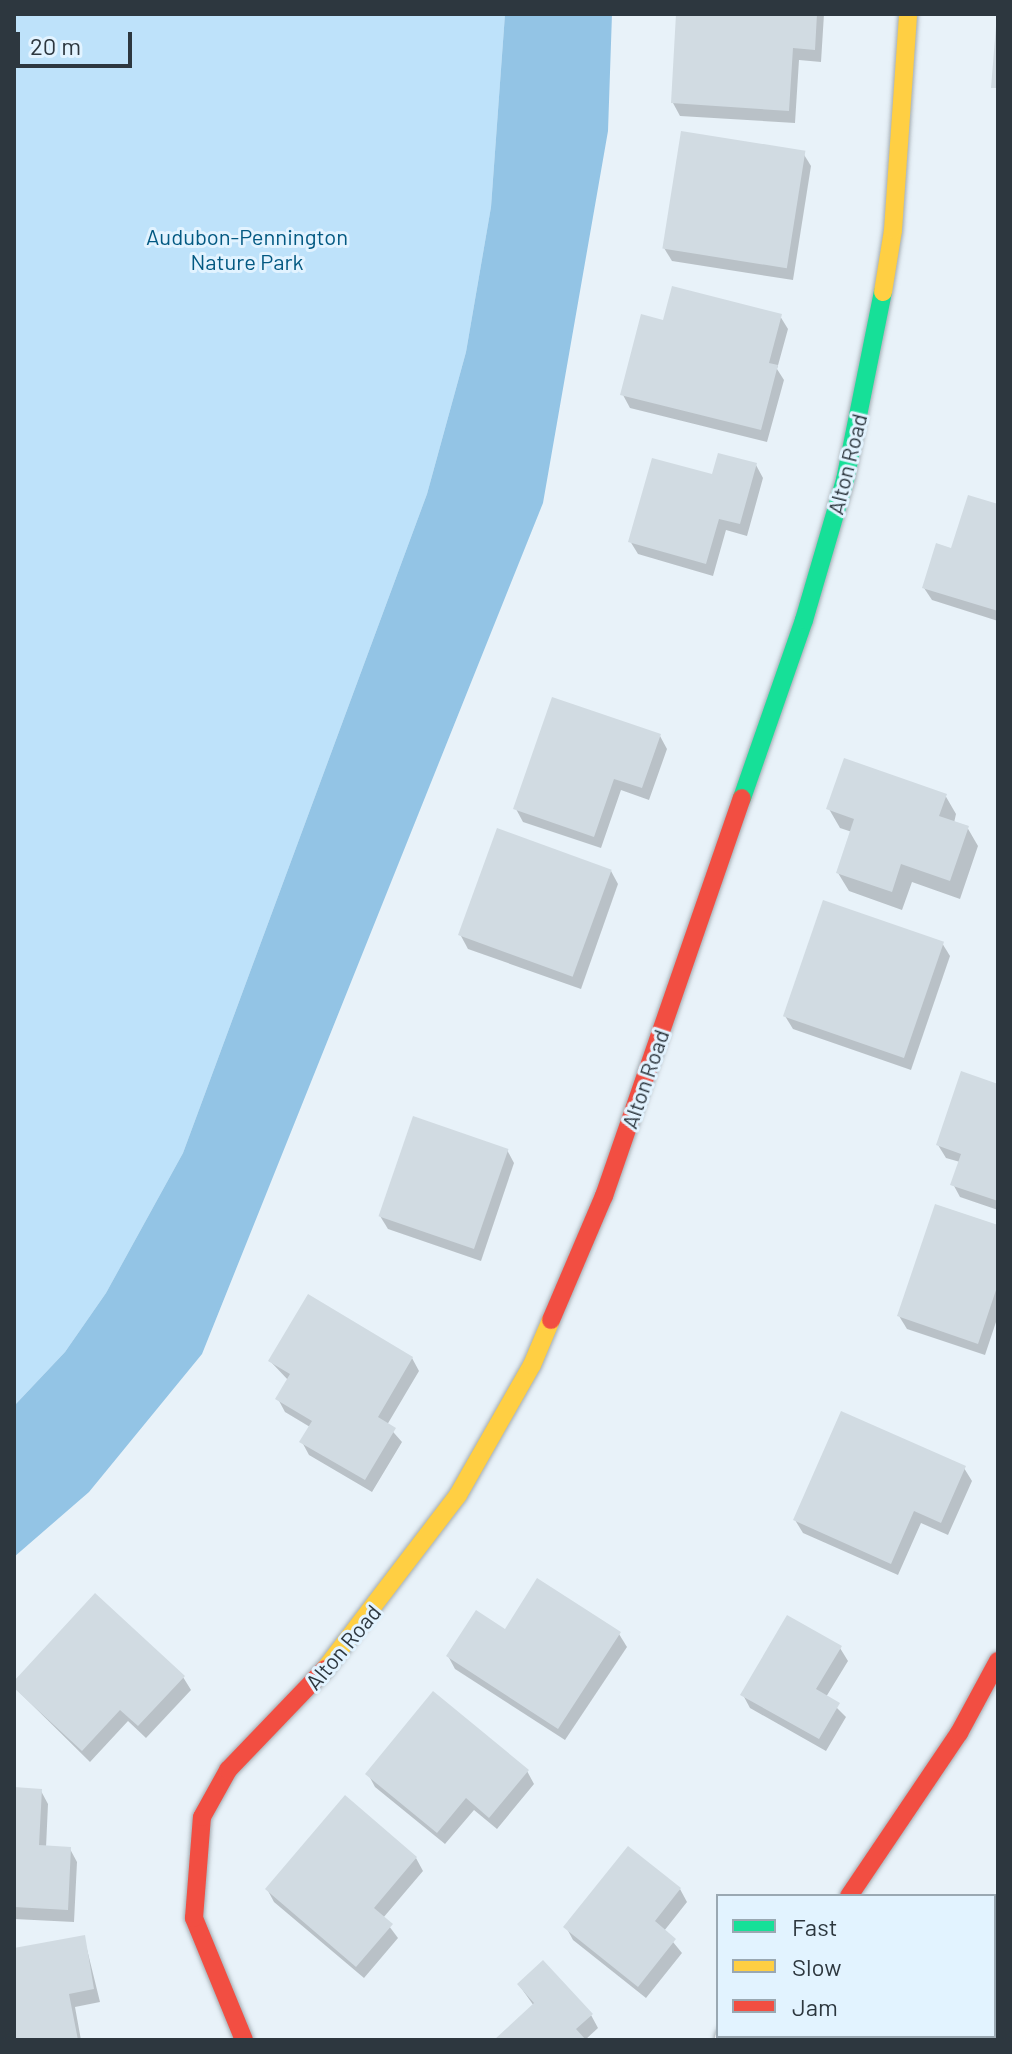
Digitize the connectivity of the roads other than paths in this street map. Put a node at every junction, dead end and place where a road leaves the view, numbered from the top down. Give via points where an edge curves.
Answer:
1 (908, 14) edge
2 (998, 1661) edge
3 (850, 1894) edge
4 (244, 2040) edge

1 - 4 street, Alton Road via 893,230 845,480 804,620 604,1196 532,1365 458,1495 340,1653 228,1770 202,1817 194,1918
2 - 3 street via 959,1733

